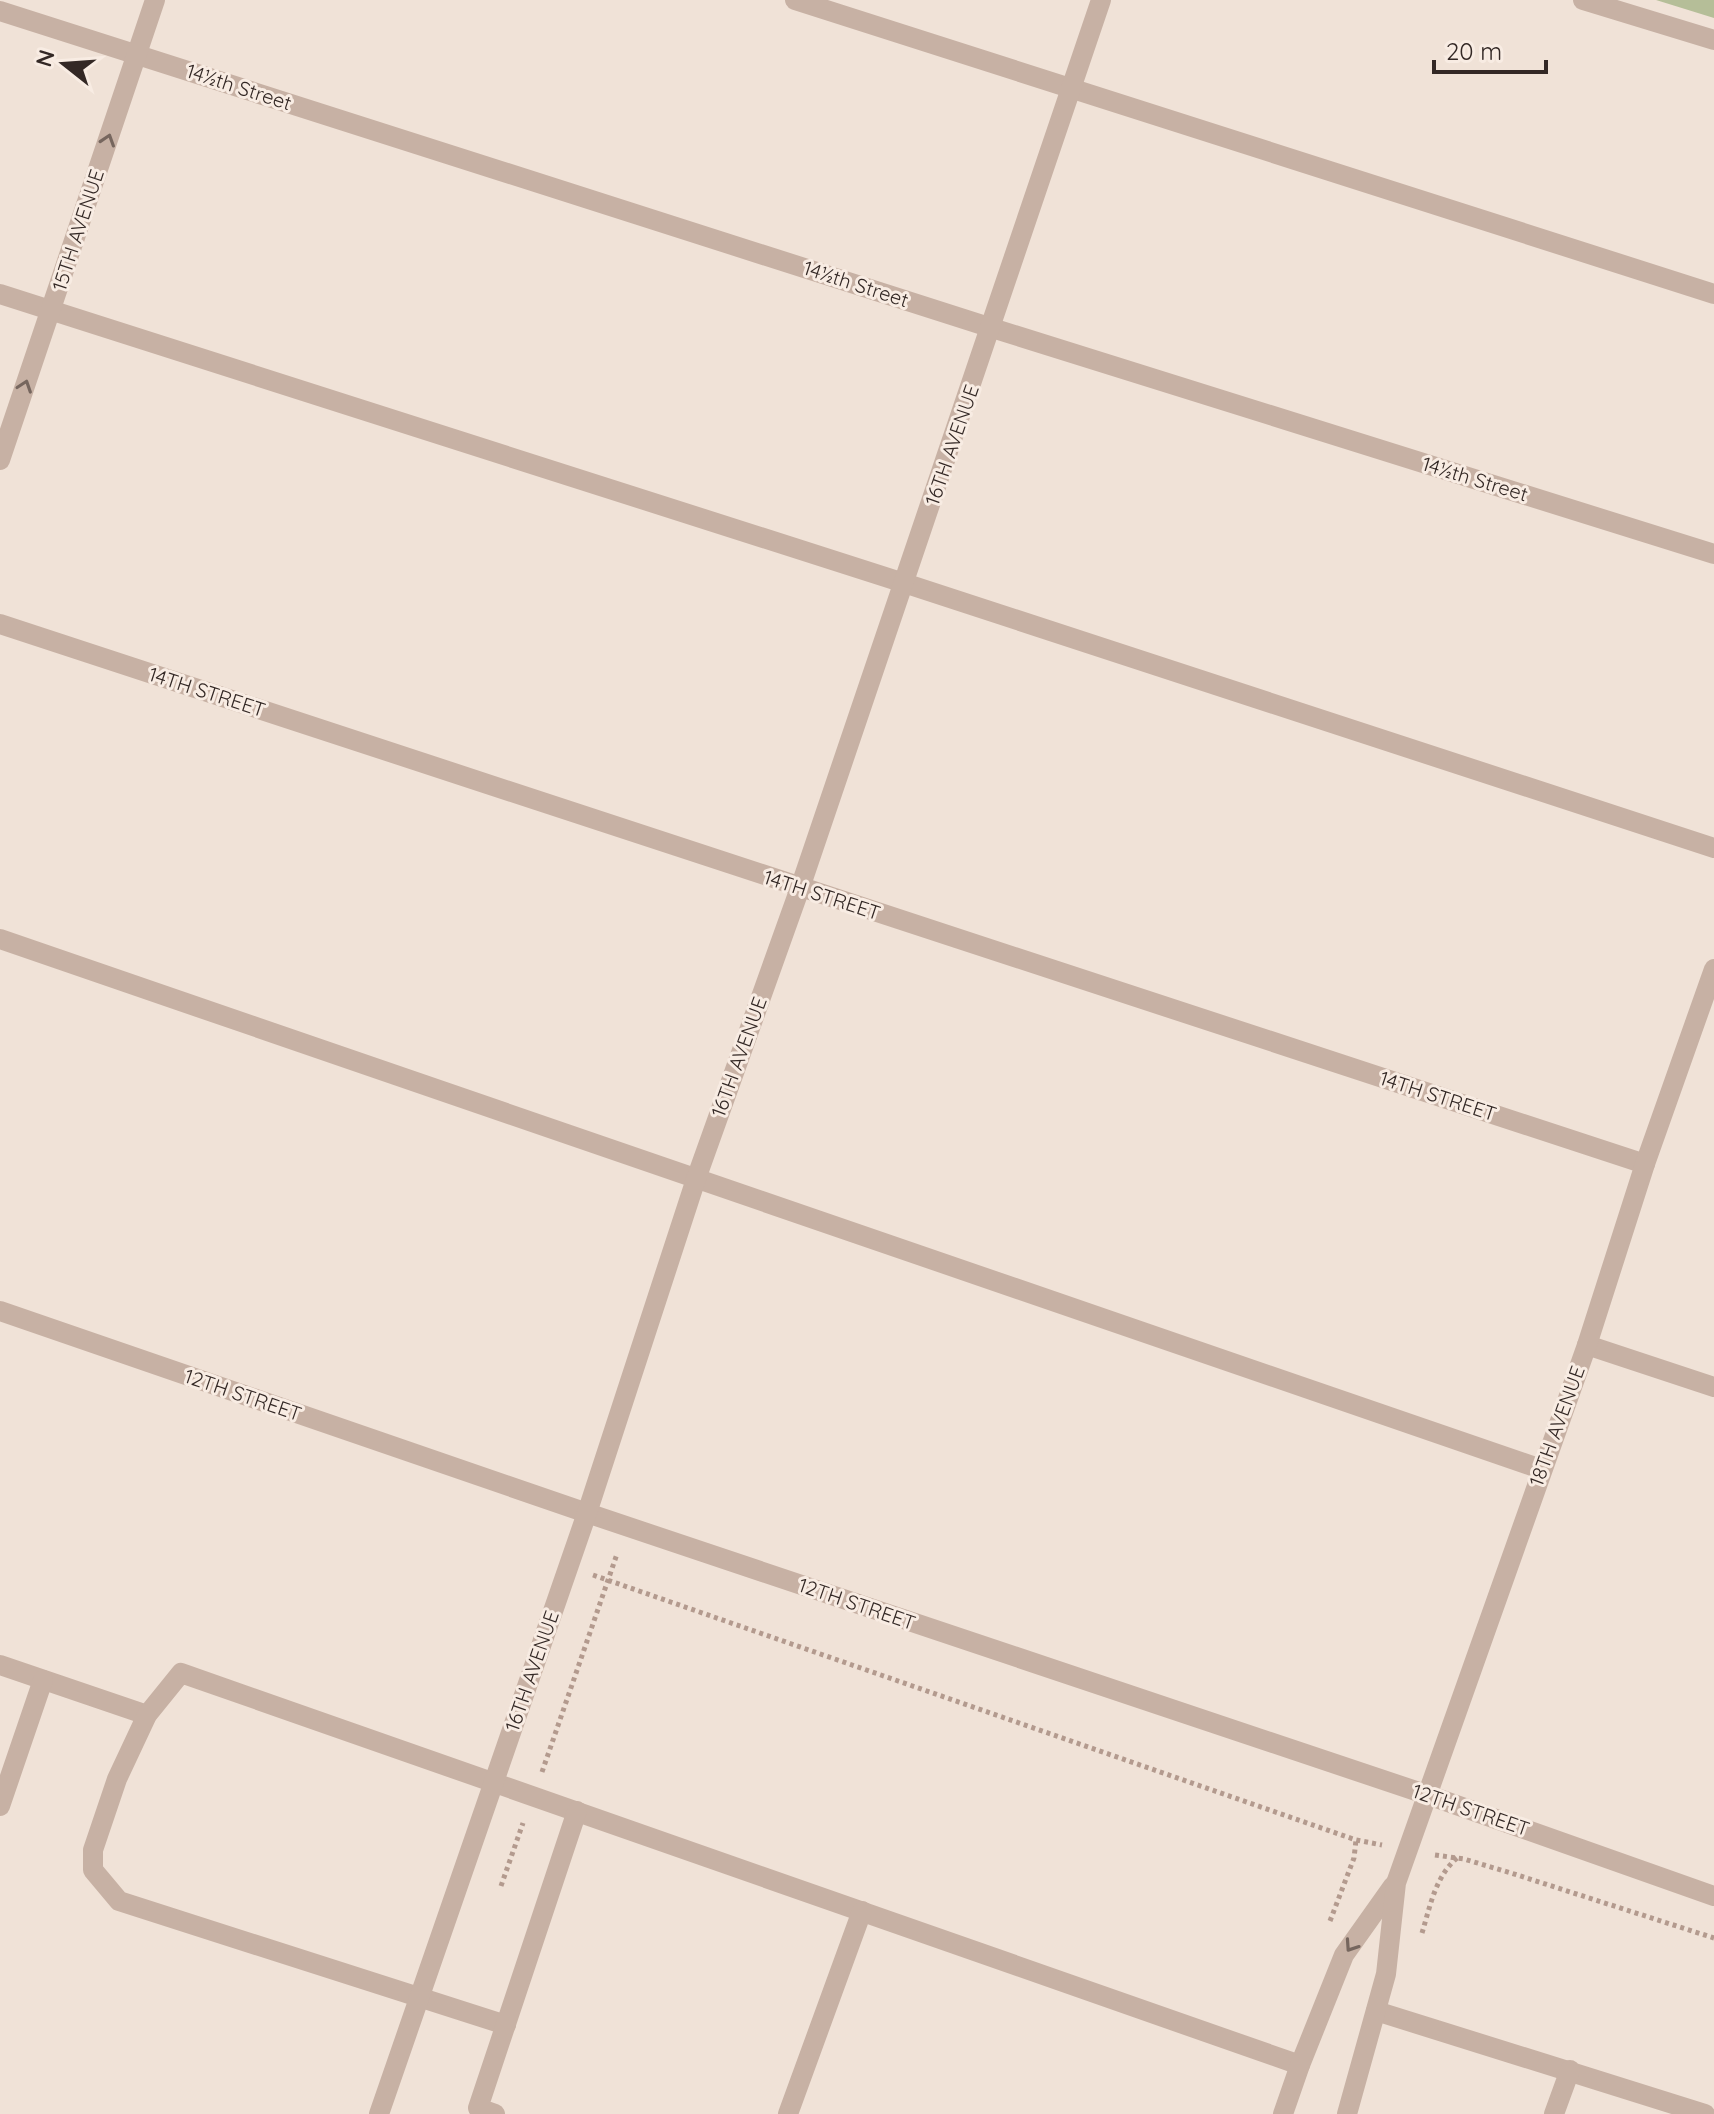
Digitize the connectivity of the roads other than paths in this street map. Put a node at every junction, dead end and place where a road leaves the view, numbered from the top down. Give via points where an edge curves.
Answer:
1 (155, 0) edge
2 (795, 0) edge
3 (1101, 0) edge
4 (1583, 0) edge
5 (0, 11) edge
6 (1714, 40) edge
7 (136, 54) junction
8 (1071, 88) junction
9 (0, 294) edge
10 (1714, 294) edge
11 (51, 311) junction
12 (992, 328) junction
13 (0, 460) edge
14 (1714, 554) edge
15 (904, 583) junction
16 (0, 624) edge
17 (1714, 848) edge
18 (800, 888) junction
19 (0, 939) edge
20 (1714, 969) edge
21 (1645, 1164) junction
22 (696, 1179) junction
23 (0, 1311) edge
24 (1587, 1345) junction
25 (1714, 1387) edge
26 (1541, 1469) junction
27 (587, 1513) junction
28 (0, 1665) edge
29 (43, 1680) junction
30 (147, 1715) junction
31 (493, 1782) junction
32 (1428, 1795) junction
33 (0, 1806) edge
34 (577, 1811) junction
35 (1396, 1883) junction
36 (1714, 1896) edge
37 (862, 1911) junction
38 (422, 1997) junction
39 (1376, 2011) junction
40 (506, 2025) junction
41 (1300, 2065) junction
42 (1570, 2070) junction
43 (483, 2112) edge
44 (379, 2114) edge
45 (788, 2114) edge
46 (1283, 2114) edge
47 (1347, 2114) edge
48 (1554, 2114) edge
49 (1705, 2114) edge

1 - 7 street, 15TH AVENUE
2 - 8 street
3 - 8 street, 16TH AVENUE
4 - 6 street
5 - 7 street, 14½th Street
11 -> 7 street, 15TH AVENUE
7 - 12 street, 14½th Street
8 - 10 street
8 - 12 street, 16TH AVENUE
9 - 11 street
13 -> 11 street, 15TH AVENUE
11 - 15 street
12 - 14 street, 14½th Street
12 - 15 street, 16TH AVENUE
15 - 17 street
15 - 18 street, 16TH AVENUE
16 - 18 street, 14TH STREET
18 - 21 street, 14TH STREET
18 - 22 street, 16TH AVENUE
19 - 22 street
20 - 21 street, 18TH AVENUE
21 - 24 street, 18TH AVENUE
22 - 26 street
22 - 27 street, 16TH AVENUE
23 - 27 street, 12TH STREET
24 - 25 street
24 - 26 street, 18TH AVENUE
26 - 32 street, 18TH AVENUE
27 - 31 street, 16TH AVENUE
27 - 32 street, 12TH STREET
28 - 29 street
29 - 30 street
29 - 33 street
30 - 31 street via 181,1673
30 - 38 street via 117,1779 93,1850 93,1870 119,1901
31 - 34 street
31 - 38 street, 16TH AVENUE
32 - 35 street, 18TH AVENUE
32 - 36 street, 12TH STREET
34 - 37 street
34 - 40 street
35 - 39 street, 18TH AVENUE via 1386,1974
35 -> 41 street, 18TH AVENUE via 1344,1955
37 - 41 street
37 - 45 street
38 - 40 street
38 - 44 street, 16TH AVENUE
39 - 42 street
39 - 47 street, 18TH AVENUE
40 - 43 street
41 - 46 street, 18TH AVENUE
42 - 48 street
42 - 49 street

